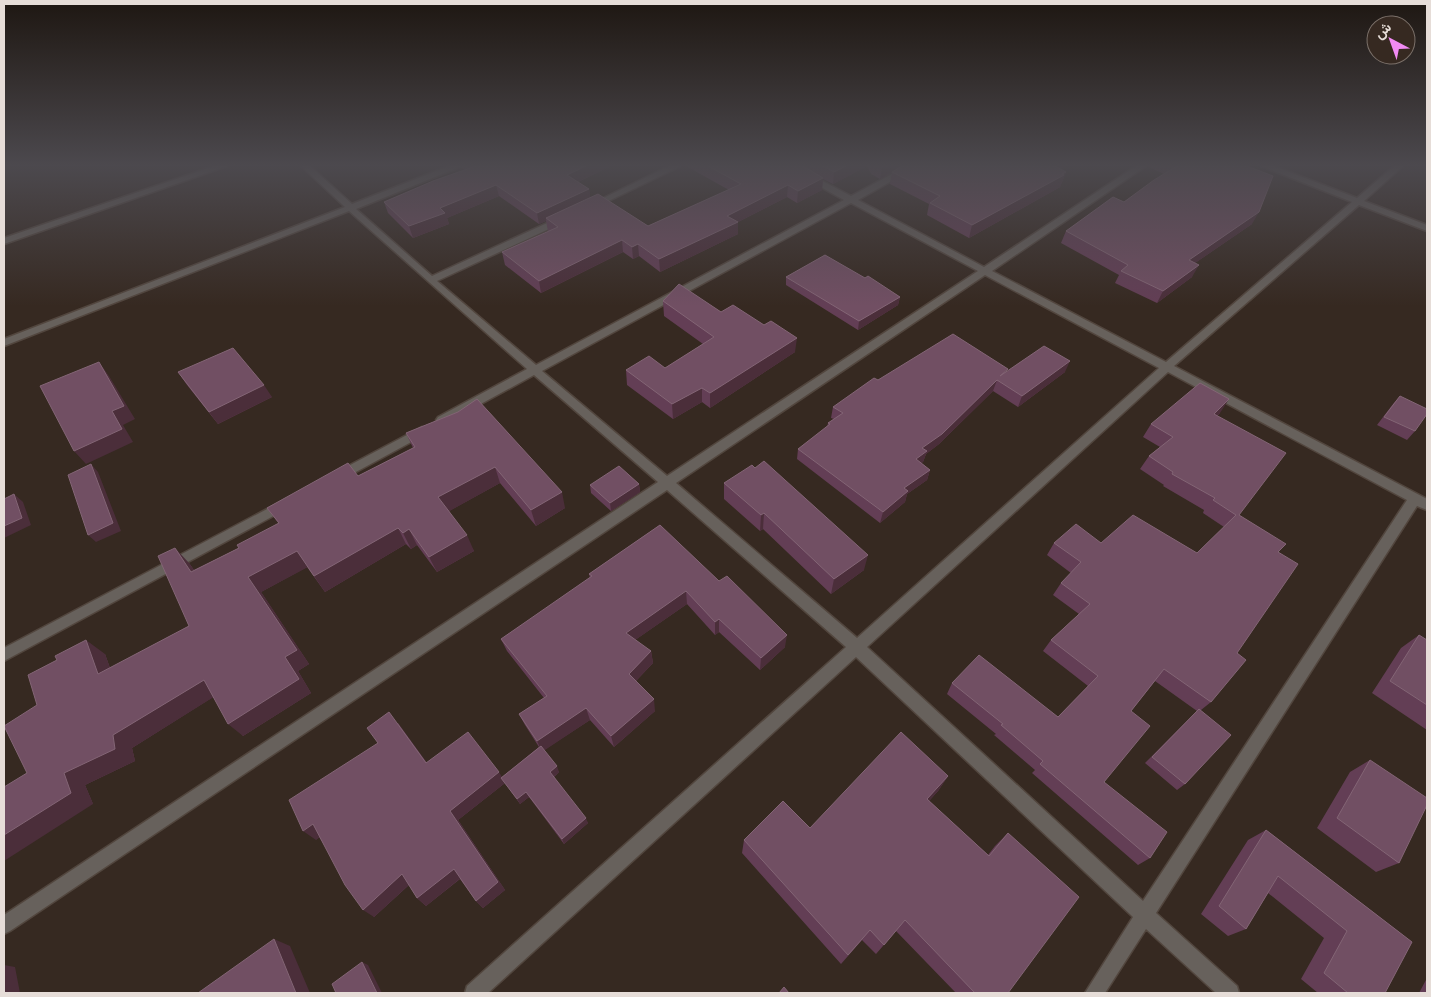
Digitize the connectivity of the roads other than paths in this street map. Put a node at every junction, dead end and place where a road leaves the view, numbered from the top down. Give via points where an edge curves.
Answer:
1 (87, 213) edge
2 (338, 213) edge
3 (355, 213) edge
4 (828, 213) edge
5 (875, 213) edge
6 (1071, 213) edge
7 (1347, 213) edge
8 (1387, 213) edge
9 (567, 217) edge
10 (1427, 228) edge
11 (4, 241) edge
12 (984, 270) junction
13 (431, 280) junction
14 (4, 343) edge
15 (1166, 367) junction
16 (535, 371) junction
17 (326, 483) edge
18 (666, 483) junction
19 (300, 497) edge
20 (1421, 502) edge
21 (855, 646) junction
22 (4, 655) edge
23 (1145, 917) junction
24 (4, 925) edge
25 (474, 993) edge
26 (1094, 993) edge
27 (1230, 993) edge

1 - 11 street
2 - 14 street
3 - 13 street
4 - 16 street
5 - 12 street
6 - 12 street
7 - 15 street
8 - 10 street
9 - 13 street
12 - 15 street
12 - 18 street
13 - 16 street
15 - 20 street
15 - 21 street
16 - 17 street
16 - 18 street
18 - 21 street
18 - 24 street
19 - 22 street
20 - 23 street
21 - 23 street
21 - 25 street
23 - 26 street
23 - 27 street

